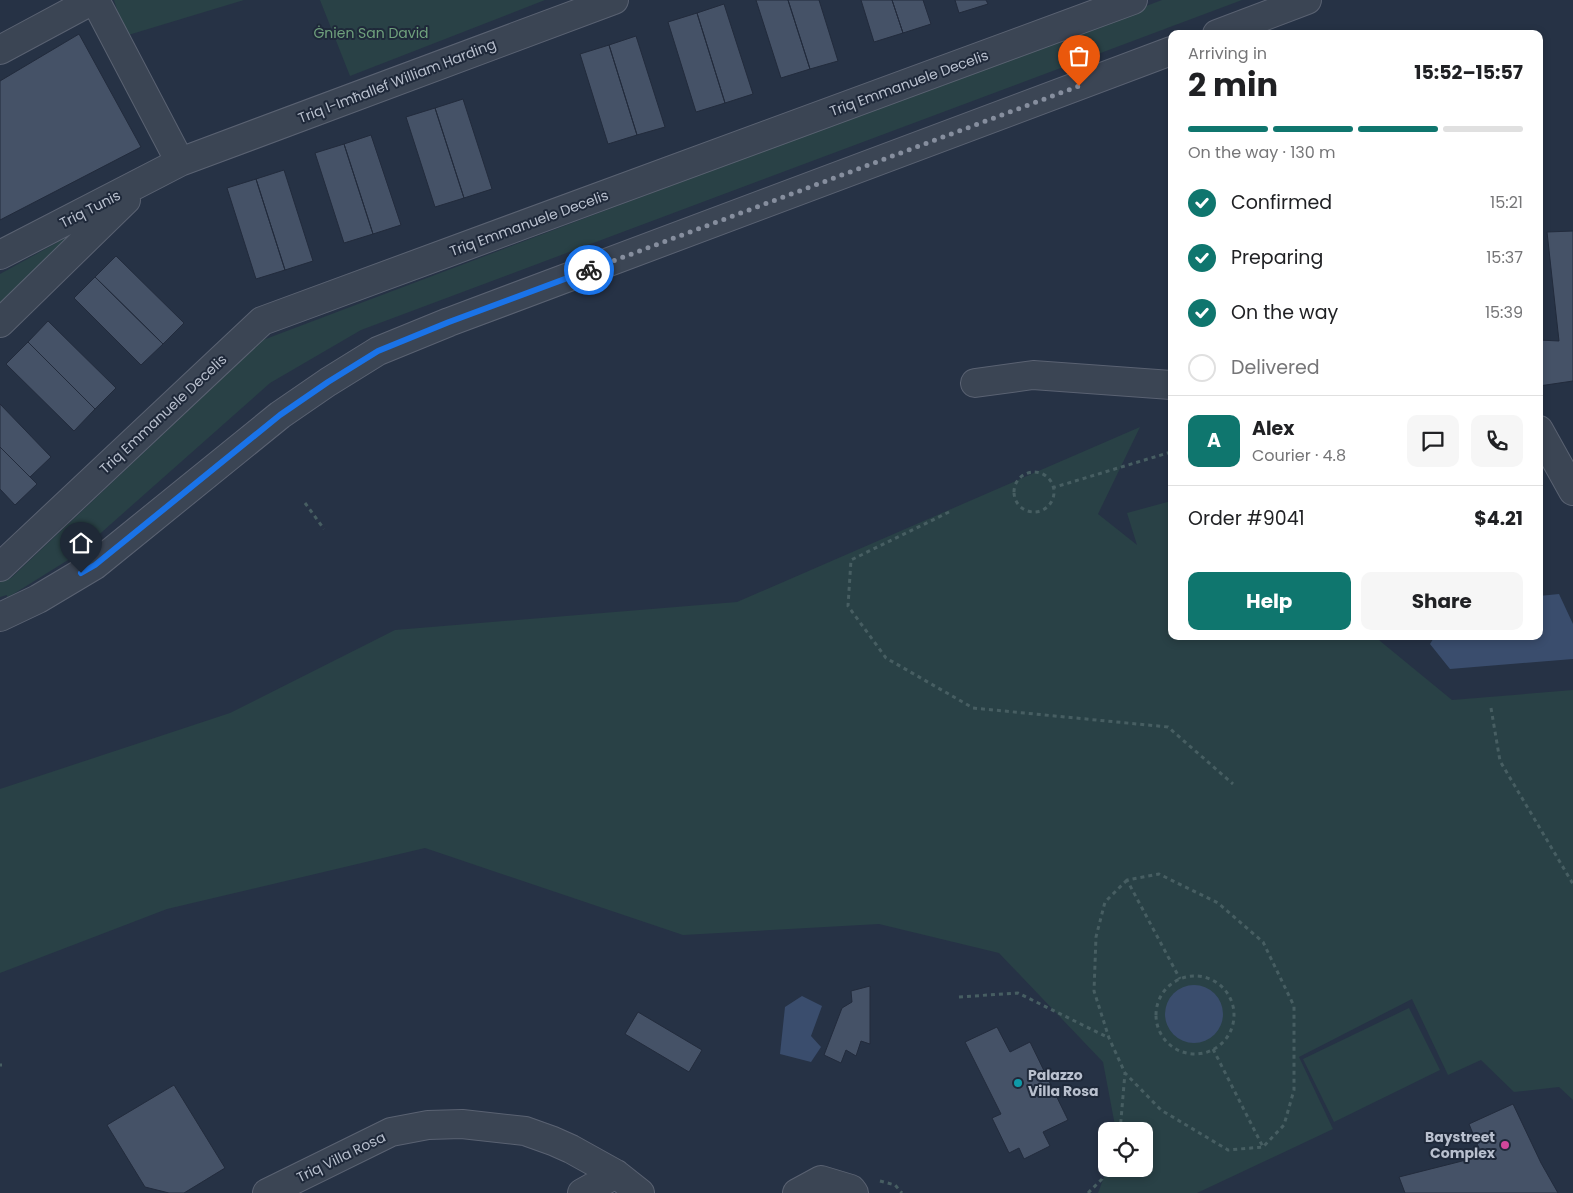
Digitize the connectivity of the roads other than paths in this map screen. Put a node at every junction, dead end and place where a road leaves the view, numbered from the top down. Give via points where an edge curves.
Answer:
1 (94, 0) edge
2 (614, 0) edge
3 (1133, 0) edge
4 (1307, 0) edge
5 (1228, 30) edge
6 (0, 50) edge
7 (1168, 52) edge
8 (180, 162) junction
9 (147, 180) junction
10 (0, 255) edge
11 (0, 323) edge
12 (975, 383) dead end
13 (1168, 385) edge
14 (1543, 437) edge
15 (1573, 491) edge
16 (0, 567) edge
17 (0, 617) edge
18 (616, 1174) junction
19 (267, 1193) edge
20 (582, 1193) edge
21 (640, 1193) edge
22 (797, 1193) edge
23 (854, 1193) edge

1 - 6 street
1 - 8 street
2 - 8 street, Triq l-Imħallef William Harding
3 - 16 street, Triq Emmanuele Decelis via 262,321
4 - 5 street
7 - 17 street via 378,351 280,415 95,565
8 - 9 street, Triq Tunis
9 - 10 street, Triq Tunis
9 - 11 street
12 - 13 street via 1034,374
14 - 15 street
18 - 19 street, Triq Villa Rosa via 571,1149 525,1131 462,1124 391,1132
18 - 20 street
18 - 21 street, Triq Villa Rosa
22 - 23 street via 821,1180 851,1189

